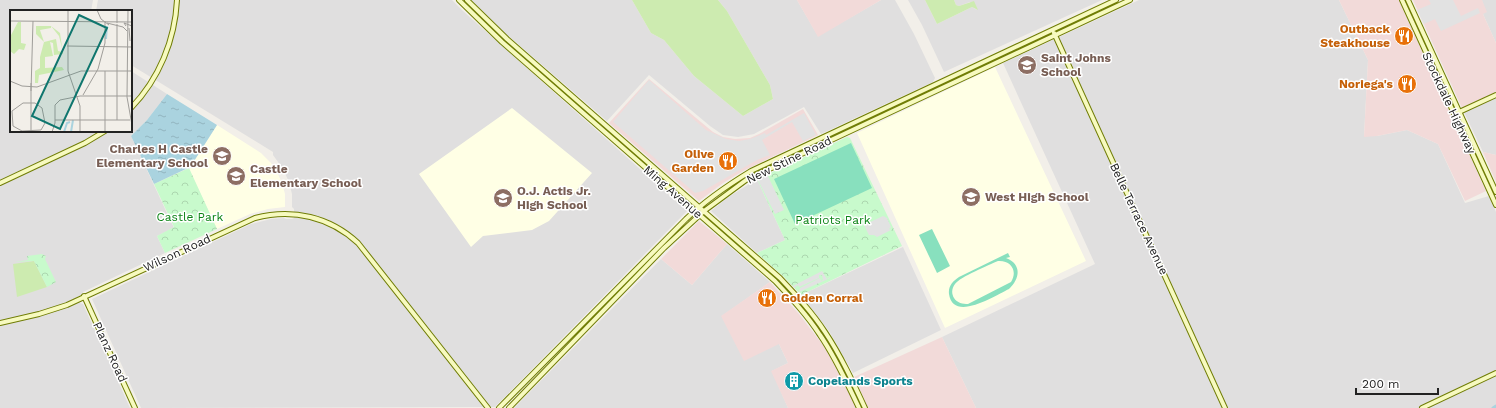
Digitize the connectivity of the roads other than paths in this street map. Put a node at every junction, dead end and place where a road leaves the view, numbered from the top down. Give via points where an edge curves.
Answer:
1 (177, 0) edge
2 (459, 0) edge
3 (466, 0) edge
4 (1116, 0) edge
5 (1130, 0) edge
6 (1402, 0) edge
7 (1408, 0) edge
8 (1052, 30) junction
9 (1055, 35) junction
10 (1496, 95) edge
11 (132, 107) edge
12 (1458, 112) junction
13 (871, 115) junction
14 (845, 127) junction
15 (851, 130) junction
16 (103, 132) edge
17 (833, 139) junction
18 (0, 183) edge
19 (1496, 192) edge
20 (1496, 206) edge
21 (699, 207) junction
22 (694, 211) junction
23 (704, 211) junction
24 (699, 215) junction
25 (775, 281) junction
26 (84, 296) junction
27 (799, 298) junction
28 (0, 323) edge
29 (814, 326) junction
30 (828, 337) junction
31 (824, 341) junction
32 (839, 354) junction
33 (1496, 373) edge
34 (135, 408) edge
35 (488, 408) edge
36 (499, 408) edge
37 (509, 408) edge
38 (859, 408) edge
39 (865, 408) edge
40 (1225, 408) edge
41 (1422, 408) edge

1 - 11 main road via 174,25 163,60 152,81
2 - 22 main road, Ming Avenue via 502,42
3 - 21 main road, Ming Avenue
4 - 8 main road, New Stine Road
5 - 9 main road, New Stine Road
6 - 20 main road, Stockdale Highway
7 - 12 main road, Stockdale Highway
8 - 9 main road, Belle Terrace Avenue
8 - 13 main road, New Stine Road
9 - 15 main road, New Stine Road
9 - 40 main road, Belle Terrace Avenue
10 - 12 main road
12 - 19 main road, Stockdale Highway
13 - 14 main road, New Stine Road
13 - 15 main road via 852,126
14 - 17 main road
14 - 21 main road, New Stine Road via 751,171 730,183
15 - 17 main road, New Stine Road
16 - 18 main road
17 - 23 main road, New Stine Road via 753,176
21 - 22 main road, New Stine Road
21 - 23 main road, Ming Avenue
22 - 24 main road, Ming Avenue
22 - 36 main road, New Stine Road
23 - 24 main road, New Stine Road
23 - 27 main road, Ming Avenue via 772,270
24 - 25 main road, Ming Avenue
24 - 37 main road, New Stine Road
25 - 27 main road via 779,281
25 - 29 main road, Ming Avenue
26 - 28 main road, Wilson Road via 46,312
26 - 34 main road, Planz Road
26 - 35 main road, Wilson Road via 255,218 280,213 313,217 337,227 361,247
27 - 30 main road, Ming Avenue
29 - 30 main road
29 - 31 main road, Ming Avenue
30 - 32 main road, Ming Avenue
31 - 32 main road
31 - 38 main road, Ming Avenue
32 - 39 main road, Ming Avenue
33 - 41 main road

